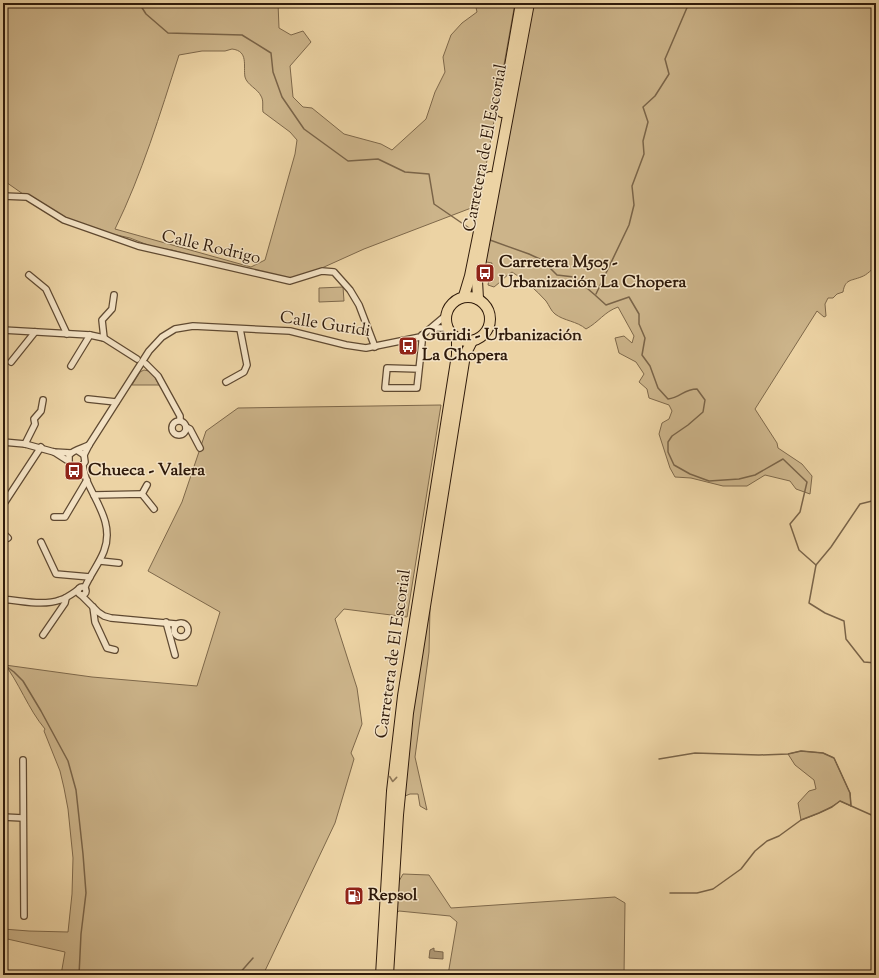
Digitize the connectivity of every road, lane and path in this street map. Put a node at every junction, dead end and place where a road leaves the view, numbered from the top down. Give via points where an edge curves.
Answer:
1 (521, 3) edge
2 (529, 3) edge
3 (3, 196) edge
4 (29, 275) dead end
5 (114, 295) dead end
6 (464, 296) junction
7 (478, 299) junction
8 (445, 316) junction
9 (447, 328) junction
10 (240, 329) junction
11 (3, 330) edge
12 (35, 332) junction
13 (67, 334) junction
14 (425, 334) junction
15 (90, 335) junction
16 (104, 338) junction
17 (458, 339) junction
18 (472, 341) junction
19 (375, 347) junction
20 (145, 358) junction
21 (138, 359) junction
22 (11, 362) dead end
23 (146, 364) junction
24 (71, 366) dead end
25 (139, 366) junction
26 (419, 368) junction
27 (226, 382) dead end
28 (88, 399) dead end
29 (43, 400) dead end
30 (116, 402) junction
31 (180, 420) junction
32 (186, 427) junction
33 (3, 442) edge
34 (25, 444) junction
35 (89, 445) junction
36 (41, 447) junction
37 (200, 448) dead end
38 (78, 451) junction
39 (54, 452) junction
40 (71, 453) junction
41 (84, 455) junction
42 (68, 461) junction
43 (83, 466) junction
44 (76, 468) junction
45 (87, 480) junction
46 (147, 485) dead end
47 (142, 494) junction
48 (94, 495) junction
49 (3, 505) edge
50 (154, 509) dead end
51 (54, 517) dead end
52 (3, 533) edge
53 (8, 538) dead end
54 (41, 542) dead end
55 (100, 561) junction
56 (119, 563) dead end
57 (84, 588) junction
58 (68, 596) junction
59 (3, 599) edge
60 (92, 606) junction
61 (166, 622) junction
62 (176, 624) dead end
63 (43, 635) dead end
64 (115, 650) dead end
65 (175, 655) dead end
66 (23, 760) dead end
67 (3, 817) edge
68 (23, 818) junction
69 (24, 916) dead end
70 (381, 975) edge
71 (388, 975) edge

1 - 6 highway, Carretera de El Escorial via 497,140
2 - 7 highway, Carretera de El Escorial via 477,280
3 - 19 street, Calle Rodrigo via 27,197 64,220 138,246 290,281 322,270 334,272 358,304
4 - 13 street via 46,289
5 - 16 street via 112,309 102,320
6 - 7 highway
6 - 8 highway via 451,303
7 - 18 highway via 488,310 489,326 480,338
8 - 9 highway
8 - 14 street, Calle Guridi
9 - 14 street, Calle Guridi via 437,328
9 - 17 highway
10 - 19 street, Calle Guridi via 290,331 346,345
10 - 20 street, Calle Guridi via 193,326 174,329 154,344
10 - 27 street via 246,365 244,372
11 - 12 street
12 - 13 street
12 - 22 street
13 - 15 street
14 - 19 street, Calle Guridi
14 - 26 street
15 - 16 street
15 - 24 street
16 - 21 street
17 - 18 highway
17 -> 70 highway, Carretera de El Escorial via 403,696 392,791
18 - 71 highway, Carretera de El Escorial via 465,356 408,713 398,815
20 - 21 street
20 - 23 street
20 - 25 street, Calle Guridi
21 - 25 street
23 - 25 street via 143,367
23 - 31 street via 158,376
25 - 30 street, Calle Guridi
26 - 26 street via 417,388 385,388 387,368
28 - 30 street
29 - 34 street via 41,411 34,419 35,424
30 - 35 street, Calle Guridi
31 - 32 street
31 - 32 street via 174,422 172,427 175,434 183,434
32 - 37 street
33 - 34 street
34 - 36 street
35 - 38 street, Calle Guridi
35 - 41 street, Calle Guridi
36 - 39 street
36 - 49 street
38 - 40 street
38 - 41 street
39 - 40 street
39 - 42 street
40 - 42 street
41 - 43 street
42 - 44 street
43 - 44 street
43 - 45 street
44 - 45 street
45 - 48 street
45 - 51 street via 65,517
46 - 47 street
47 - 48 street
47 - 50 street
48 - 55 street via 107,527 107,540
52 - 53 street
54 - 57 street via 56,574
55 - 56 street
55 - 57 street
57 - 58 street
57 - 60 street
58 - 59 street via 58,601 46,602
58 - 63 street
60 - 61 street via 104,616 111,618
60 - 64 street via 94,622 107,648
61 - 62 street
61 - 65 street
66 - 68 street
67 - 68 street
68 - 69 street

